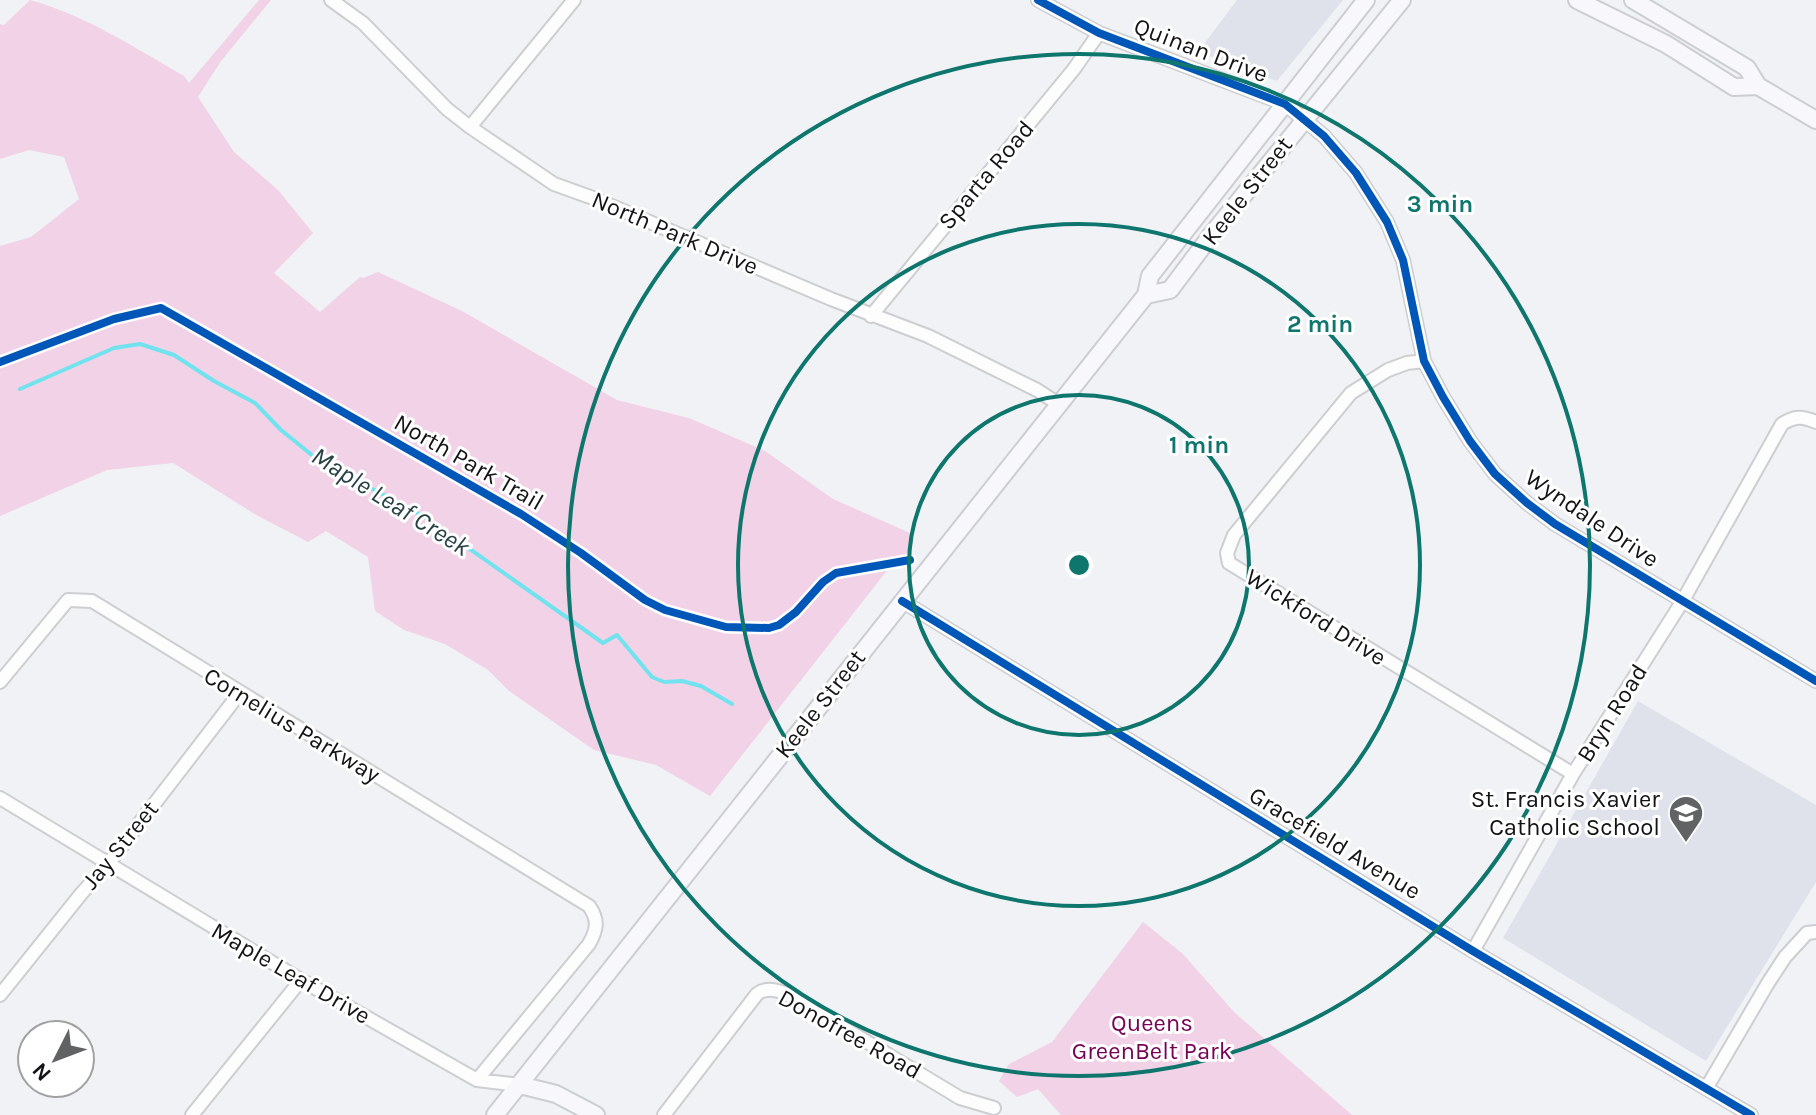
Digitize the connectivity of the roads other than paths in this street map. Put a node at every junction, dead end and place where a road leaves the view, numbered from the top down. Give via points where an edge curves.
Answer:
1 (331, 0) edge
2 (574, 0) edge
3 (1038, 0) edge
4 (1366, 0) edge
5 (1402, 0) edge
6 (1577, 0) edge
7 (1633, 0) edge
8 (1099, 33) junction
9 (1758, 86) junction
10 (1285, 104) junction
11 (1304, 119) junction
12 (1816, 120) edge
13 (470, 127) junction
14 (1146, 295) junction
15 (871, 316) junction
16 (1424, 361) junction
17 (1060, 405) junction
18 (1816, 422) edge
19 (902, 601) junction
20 (1682, 602) junction
21 (1816, 681) edge
22 (0, 682) edge
23 (239, 694) junction
24 (1573, 774) junction
25 (0, 798) edge
26 (108, 864) junction
27 (1816, 932) edge
28 (1473, 951) junction
29 (301, 980) junction
30 (0, 995) edge
31 (477, 1080) junction
32 (520, 1085) junction
33 (1707, 1087) junction
34 (994, 1108) dead end
35 (192, 1115) edge
36 (495, 1115) edge
37 (596, 1115) edge
38 (664, 1115) edge
39 (1751, 1115) edge

1 - 13 street, North Park Drive via 363,23
2 - 13 street
3 - 8 street, Quinan Drive
4 - 10 main road, Keele Street
5 - 11 main road, Keele Street
6 - 9 main road via 1666,44 1734,87
7 - 9 main road via 1747,68
8 - 10 street, Quinan Drive
8 - 15 street, Sparta Road
9 - 12 main road
10 - 11 street, Quinan Drive
10 - 14 main road, Keele Street via 1150,276
11 - 14 main road, Keele Street via 1170,290
11 - 16 street, Wyndale Drive via 1356,173 1387,222 1403,260
13 - 15 street, North Park Drive via 554,184
14 - 17 main road, Keele Street
15 - 17 street, North Park Drive via 975,358
16 - 20 street, Wyndale Drive via 1470,441 1506,485 1555,524
16 - 24 street, Wickford Drive via 1388,370 1351,393 1234,535 1229,563
17 - 19 main road, Keele Street
18 - 20 street, Bryn Road via 1804,416 1782,424
19 - 28 street, Gracefield Avenue
19 - 32 main road, Keele Street
20 - 21 street, Wyndale Drive
20 - 24 street, Bryn Road
22 - 23 street, Cornelius Parkway via 59,608 76,599 92,601
23 - 26 street, Jay Street
23 - 31 street, Cornelius Parkway via 589,906 597,922 589,944
24 - 28 street, Bryn Road
25 - 26 street, Maple Leaf Drive
26 - 29 street, Maple Leaf Drive
26 - 30 street, Jay Street
27 - 33 street via 1807,933 1785,957
28 - 33 street, Gracefield Avenue
29 - 31 street, Maple Leaf Drive
29 - 35 street
31 - 32 street, Maple Leaf Drive
32 - 36 main road, Keele Street
32 - 37 main road, Maple Leaf Drive via 556,1094
33 - 39 street, Gracefield Avenue
34 - 38 street, Donofree Road via 960,1098 799,1001 767,989 757,994

